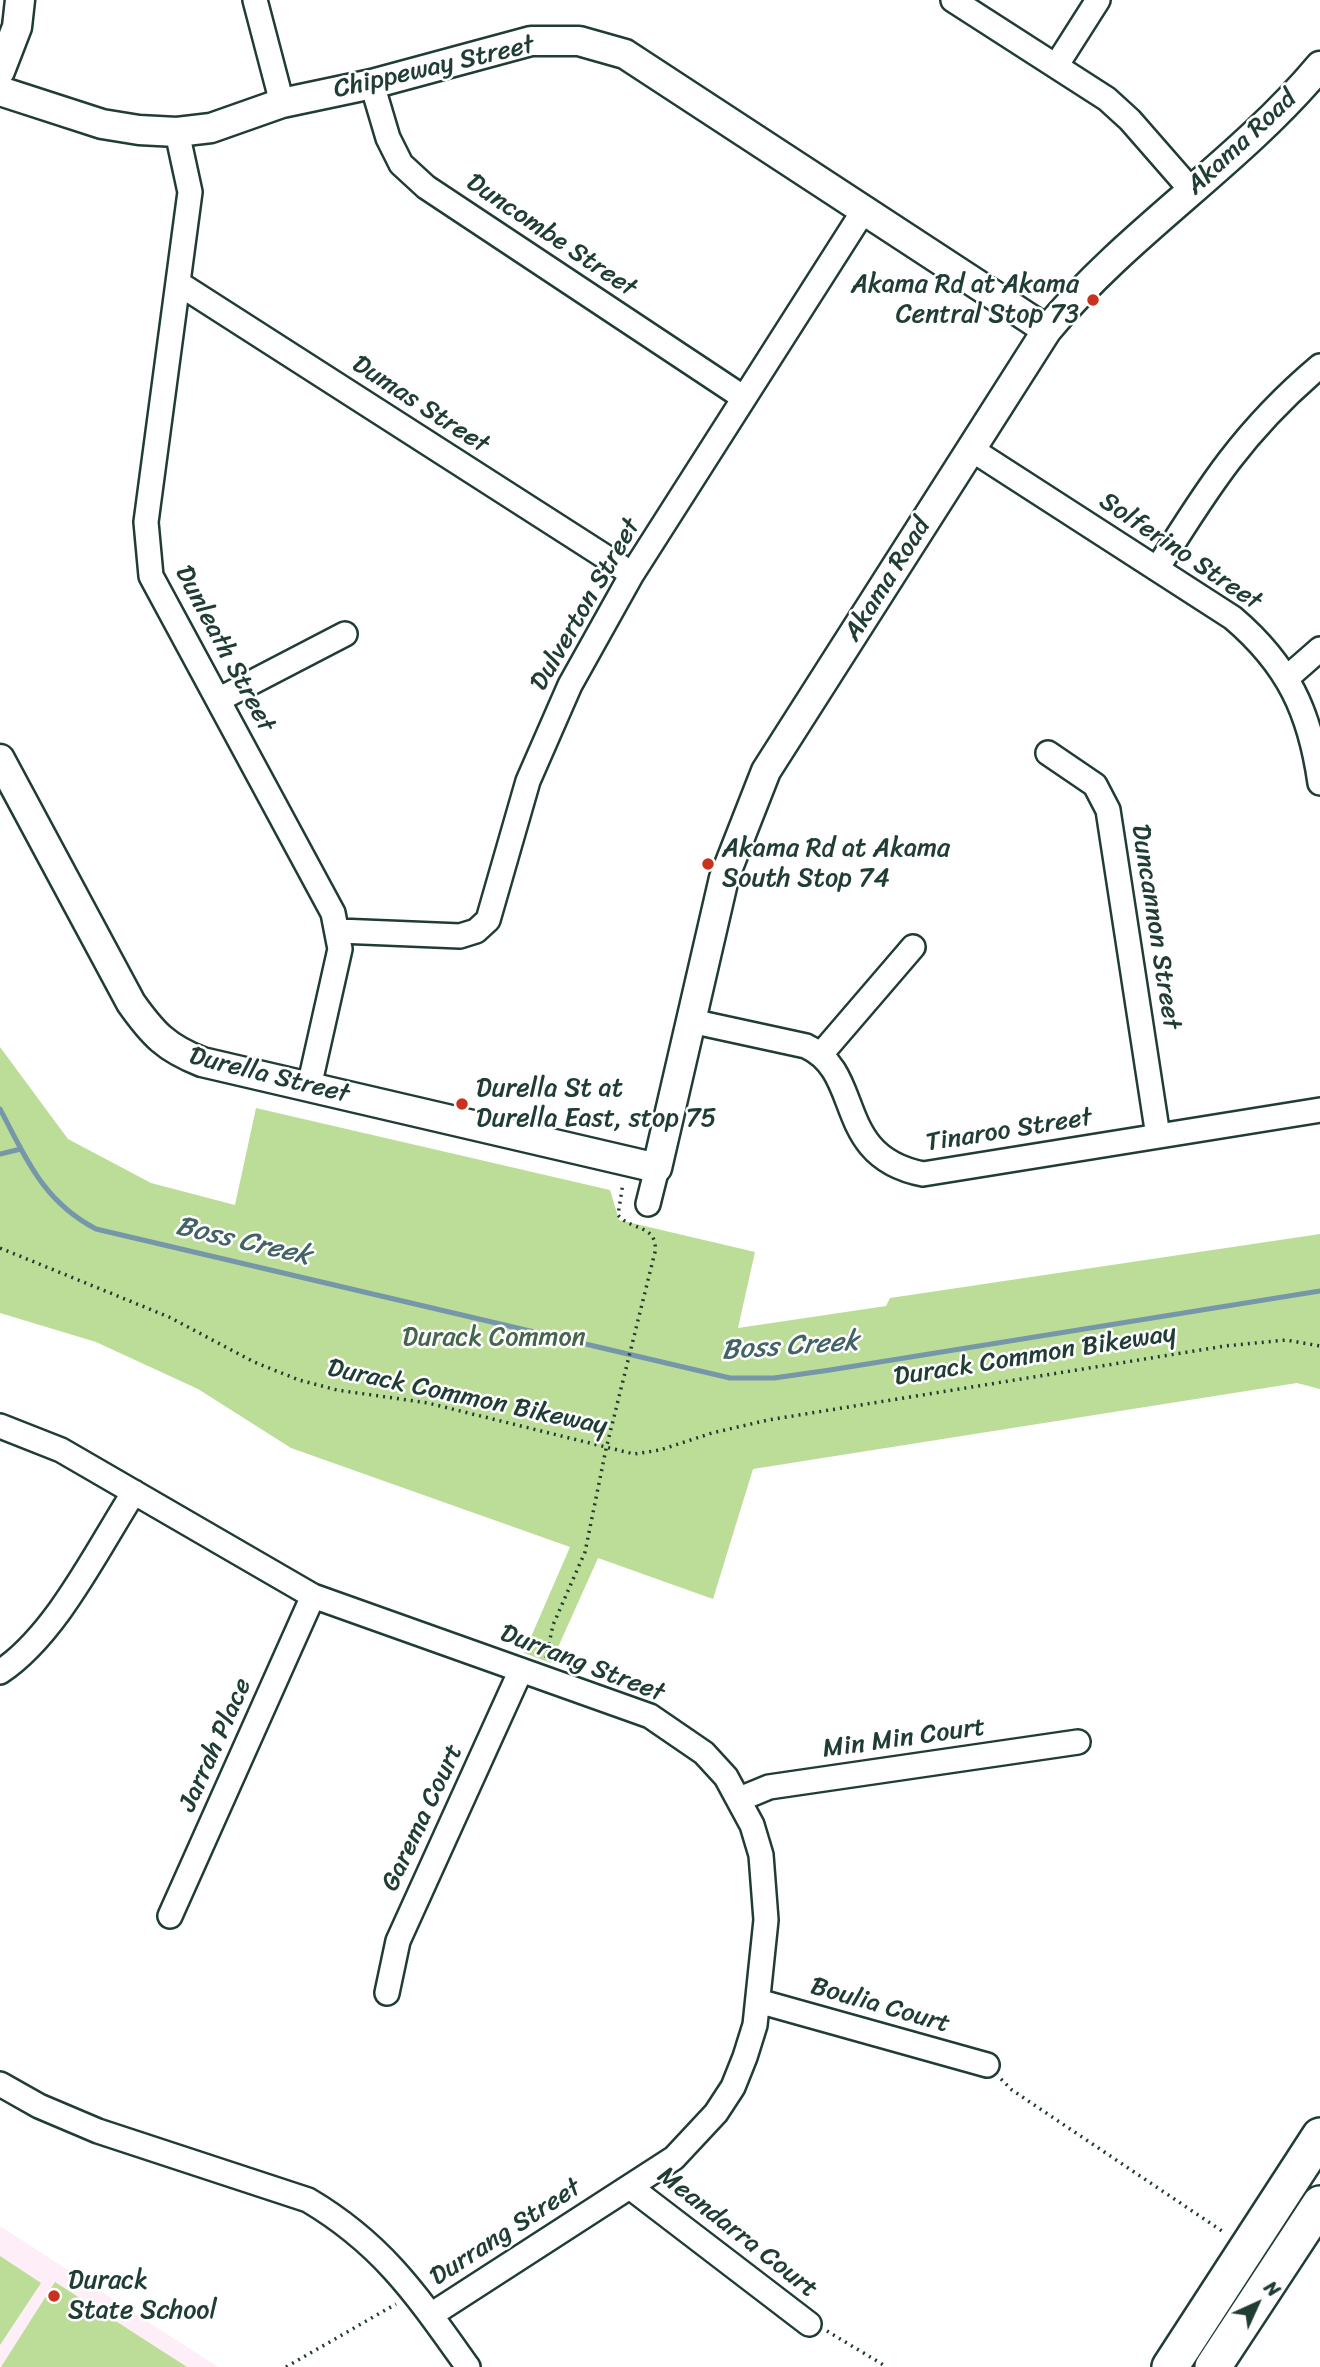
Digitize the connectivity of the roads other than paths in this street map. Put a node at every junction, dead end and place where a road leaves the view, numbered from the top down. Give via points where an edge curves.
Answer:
1 (20, 0) edge
2 (255, 0) edge
3 (953, 0) edge
4 (1098, 0) edge
5 (1056, 66) junction
6 (1320, 66) edge
7 (0, 71) edge
8 (372, 84) junction
9 (0, 91) edge
10 (282, 103) junction
11 (177, 132) junction
12 (1192, 191) junction
13 (864, 211) junction
14 (178, 283) junction
15 (1047, 330) junction
16 (1320, 366) edge
17 (744, 398) junction
18 (971, 449) junction
19 (1157, 569) junction
20 (632, 574) junction
21 (345, 634) dead end
22 (1320, 649) edge
23 (1288, 677) junction
24 (218, 700) junction
25 (1048, 753) dead end
26 (0, 759) edge
27 (1320, 783) edge
28 (339, 931) junction
29 (913, 947) dead end
30 (691, 1021) junction
31 (822, 1053) junction
32 (309, 1087) junction
33 (1320, 1110) edge
34 (1158, 1136) junction
35 (657, 1168) junction
36 (648, 1204) dead end
37 (0, 1426) edge
38 (134, 1492) junction
39 (313, 1596) junction
40 (0, 1672) edge
41 (531, 1674) junction
42 (1078, 1742) dead end
43 (740, 1799) junction
44 (170, 1916) dead end
45 (387, 1993) dead end
46 (758, 2001) junction
47 (986, 2065) road end
48 (0, 2084) edge
49 (1320, 2136) edge
50 (630, 2186) junction
51 (1320, 2204) edge
52 (431, 2315) junction
53 (809, 2324) road end
54 (468, 2367) edge
55 (1170, 2367) edge
56 (1213, 2367) edge

1 - 7 street via 17,27
2 - 10 street
3 - 5 street
4 - 5 street
5 - 12 street via 1130,120
6 - 12 street, Akama Road via 1285,108
8 - 10 street, Chippeway Street
8 - 13 street, Chippeway Street via 531,41 579,41 625,54
8 - 17 street, Duncombe Street via 401,164 426,187
9 - 11 street, Chippeway Street via 102,124
10 - 11 street, Chippeway Street via 211,128
11 - 14 street, Dunleath Street via 190,192
12 - 15 street, Akama Road via 1110,260
13 - 15 street, Chippeway Street
13 - 17 street, Dulverton Street
14 - 20 street, Dumas Street
14 - 24 street, Dunleath Street via 146,549 151,576
15 - 18 street, Akama Road
16 - 19 street via 1242,440
17 - 20 street, Dulverton Street
18 - 19 street, Solferino Street
18 - 30 street, Akama Road via 766,771 724,878
19 - 23 street, Solferino Street via 1233,618
20 - 28 street, Dulverton Street via 548,732 528,781 488,920 476,931 460,936
21 - 24 street
22 - 23 street
23 - 27 street, Solferino Street via 1313,737
24 - 28 street, Dunleath Street
25 - 34 street, Duncannon Street via 1095,785 1108,810
26 - 32 street, Durella Street via 131,1003 152,1033 173,1051 202,1062
28 - 32 street, Dunleath Street via 340,949
29 - 31 street
30 - 31 street
30 - 35 street, Akama Road
31 - 34 street, Tinaroo Street via 864,1141 899,1169 923,1174
32 - 35 street, Durella Street
33 - 34 street, Tinaroo Street
35 - 36 street, Akama Road
37 - 38 street, Durrang Street via 61,1450
38 - 39 street, Durrang Street
38 - 40 street via 42,1636 22,1658
39 - 41 street, Durrang Street
39 - 44 street, Jarrah Place
41 - 43 street, Durrang Street via 650,1716 704,1753
41 - 45 street, Garema Court via 398,1941
42 - 43 street, Min Min Court via 769,1787
43 - 46 street, Durrang Street via 761,1855 766,1890
46 - 47 street, Boulia Court
46 - 50 street, Durrang Street via 745,2057 716,2113 674,2158
48 - 52 street, Durrang Street via 98,2131 308,2200 362,2236
49 - 55 main road
50 - 52 street, Durrang Street
50 - 53 street, Meandarra Court
51 - 56 main road
52 - 54 street, Durrang Street

